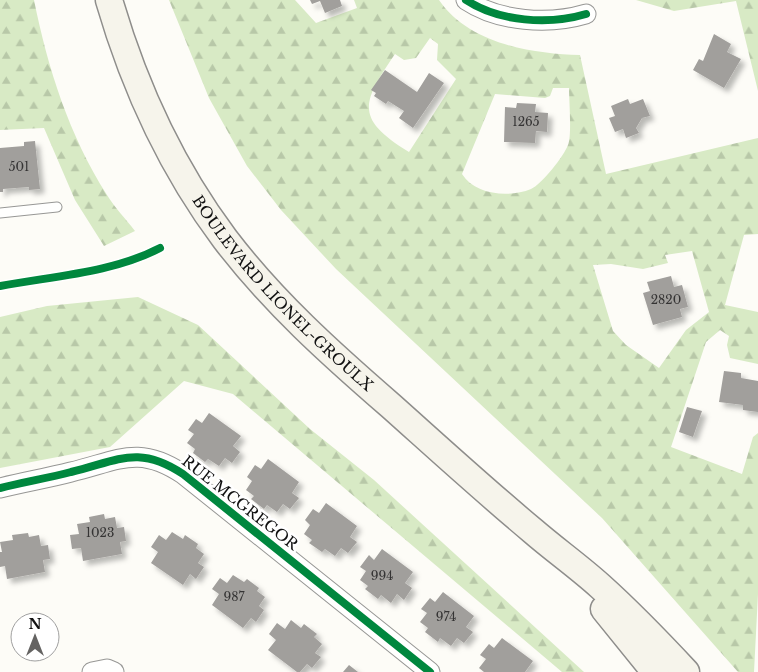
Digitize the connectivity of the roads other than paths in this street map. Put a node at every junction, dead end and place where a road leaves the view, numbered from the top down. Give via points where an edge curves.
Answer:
1 (109, 0) edge
2 (466, 0) edge
3 (586, 14) dead end
4 (57, 207) dead end
5 (0, 213) edge
6 (0, 488) edge
7 (533, 531) junction
8 (92, 672) edge
9 (114, 672) edge
10 (430, 672) edge
11 (655, 672) edge
12 (686, 672) edge

1 - 7 main road, BOULEVARD LIONEL-GROULX via 142,97 196,196 225,238 289,313 334,356
2 - 3 street via 492,12 534,20 557,20
4 - 5 lane
6 - 10 street, RUE MCGREGOR via 107,461 128,457 156,458 184,474
7 - 11 main road, BOULEVARD LIONEL-GROULX via 590,592
7 - 12 main road, BOULEVARD LIONEL-GROULX via 605,590
8 - 9 street

